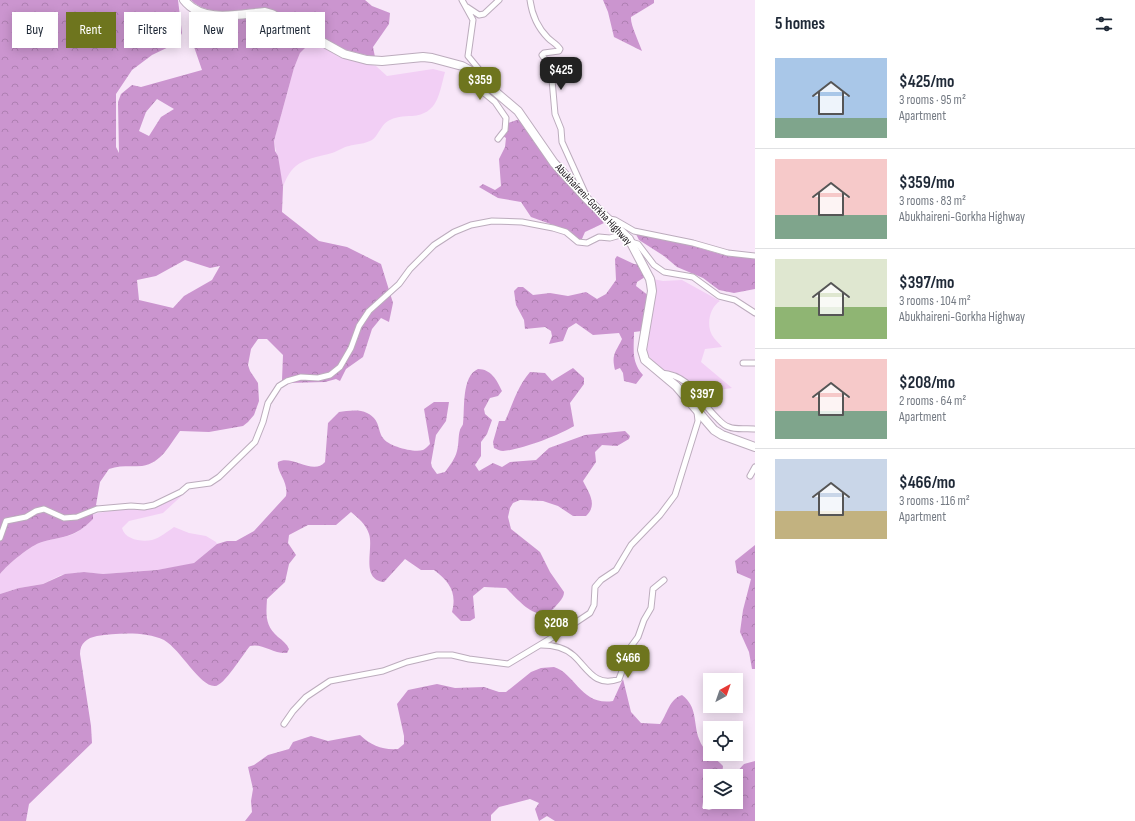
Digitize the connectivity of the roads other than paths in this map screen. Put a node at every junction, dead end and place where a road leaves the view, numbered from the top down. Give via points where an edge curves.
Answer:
1 (184, 0) edge
2 (462, 0) edge
3 (499, 0) edge
4 (530, 0) edge
5 (466, 7) junction
6 (471, 71) junction
7 (485, 83) junction
8 (498, 139) dead end
9 (588, 199) junction
10 (608, 219) junction
11 (624, 234) junction
12 (631, 242) junction
13 (755, 256) edge
14 (755, 313) edge
15 (743, 363) dead end
16 (755, 363) edge
17 (658, 373) junction
18 (697, 409) junction
19 (754, 429) dead end
20 (755, 447) edge
21 (755, 467) edge
22 (750, 476) dead end
23 (0, 538) edge
24 (664, 580) dead end
25 (540, 645) junction
26 (284, 724) dead end

1 - 6 main road, Abukhaireni-Gorkha Highway via 202,14 213,16 266,12 344,54 367,60 423,57 462,66
2 - 5 street
3 - 5 street via 484,14 479,15
4 - 9 street via 537,24 560,49 559,52 544,52 542,55 552,68 554,114 561,129 562,142
5 - 7 street via 473,20 468,56 482,73
6 - 7 main road, Abukhaireni-Gorkha Highway
6 - 8 street via 471,82 495,102 506,118 505,130
7 - 9 main road, Abukhaireni-Gorkha Highway via 518,111 554,163
9 - 10 main road, Abukhaireni-Gorkha Highway
10 - 11 main road, Abukhaireni-Gorkha Highway
10 - 13 street via 615,220 634,231 728,253
11 - 12 main road, Abukhaireni-Gorkha Highway
11 - 23 street via 610,238 599,237 587,243 578,242 566,232 553,228 522,222 492,221 454,232 434,245 399,284 369,311 340,367 330,375 318,378 301,377 279,386 268,404 255,442 214,480 201,486 188,486 166,500 144,507 97,509 77,517 64,518 44,509 36,511 26,517 6,521
12 - 14 street via 638,244 654,265 664,272 693,277 719,296 740,303
12 - 17 main road, Abukhaireni-Gorkha Highway via 650,279 652,291 643,355
15 - 16 street
17 - 18 main road, Abukhaireni-Gorkha Highway via 676,386
17 - 19 street via 670,374 692,386 706,408 730,428
18 - 20 main road, Abukhaireni-Gorkha Highway via 714,430
18 - 25 street via 698,421 675,495 660,515 631,544 616,570 595,587 594,605 590,613
21 - 22 street
24 - 25 street via 653,589 651,608 638,637 624,656 618,679 608,681 592,676 573,654 553,645
25 - 26 street via 508,664 437,655 383,671 330,680 306,697

